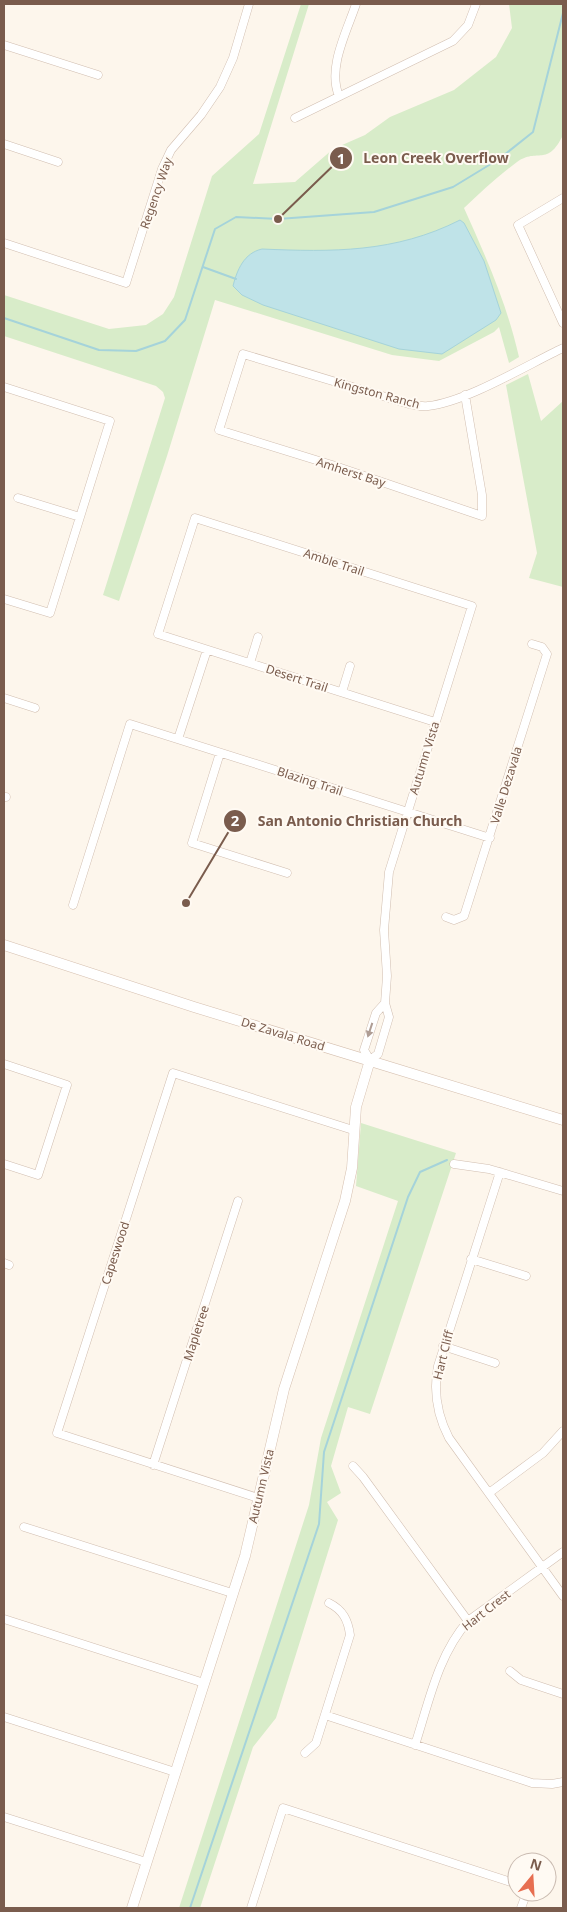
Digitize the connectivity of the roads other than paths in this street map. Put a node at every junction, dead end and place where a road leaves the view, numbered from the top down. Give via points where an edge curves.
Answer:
1 (249, 4) edge
2 (356, 4) edge
3 (476, 4) edge
4 (4, 45) edge
5 (98, 75) dead end
6 (339, 96) junction
7 (295, 118) dead end
8 (4, 144) edge
9 (58, 162) dead end
10 (563, 198) edge
11 (4, 243) edge
12 (563, 323) edge
13 (563, 348) edge
14 (4, 387) edge
15 (465, 395) junction
16 (219, 430) joint
17 (18, 498) dead end
18 (80, 517) junction
19 (4, 599) edge
20 (472, 606) joint
21 (158, 634) joint
22 (258, 637) dead end
23 (532, 644) dead end
24 (207, 650) junction
25 (250, 663) junction
26 (350, 666) dead end
27 (342, 692) junction
28 (4, 698) edge
29 (35, 708) dead end
30 (435, 722) junction
31 (178, 740) junction
32 (220, 753) junction
33 (407, 812) junction
34 (490, 838) junction
35 (287, 873) dead end
36 (73, 905) dead end
37 (446, 918) dead end
38 (4, 945) edge
39 (385, 1003) junction
40 (370, 1060) junction
41 (4, 1064) edge
42 (563, 1120) edge
43 (353, 1130) junction
44 (4, 1164) edge
45 (454, 1164) dead end
46 (500, 1172) junction
47 (563, 1192) edge
48 (238, 1201) dead end
49 (471, 1259) junction
50 (526, 1276) dead end
51 (443, 1346) junction
52 (496, 1363) dead end
53 (563, 1431) edge
54 (153, 1465) junction
55 (352, 1466) dead end
56 (489, 1493) junction
57 (258, 1498) junction
58 (24, 1527) dead end
59 (563, 1552) edge
60 (543, 1567) junction
61 (232, 1593) junction
62 (563, 1596) edge
63 (329, 1603) dead end
64 (4, 1619) edge
65 (468, 1621) junction
66 (510, 1670) dead end
67 (204, 1683) junction
68 (563, 1694) edge
69 (325, 1715) junction
70 (4, 1717) edge
71 (415, 1745) junction
72 (305, 1753) dead end
73 (175, 1772) junction
74 (563, 1782) edge
75 (4, 1817) edge
76 (146, 1862) junction
77 (507, 1881) edge
78 (132, 1908) edge
79 (251, 1908) edge

1 - 11 street, Regency Way via 220,87 176,142 165,163 126,283
2 - 6 street via 336,69 334,86
3 - 6 street via 468,26 453,41
4 - 5 street
6 - 7 street
8 - 9 street
10 - 12 street via 518,225
13 - 15 street, Kingston Ranch
14 - 18 street via 110,421
15 - 16 street, Kingston Ranch via 446,403 409,404 243,354
15 - 16 street, Amherst Bay via 482,495 482,516
17 - 18 street
18 - 19 street via 50,613
20 - 21 street, Amble Trail via 195,518
20 - 30 street, Autumn Vista
21 - 24 street, Desert Trail
22 - 25 street
23 - 34 street, Valle Dezavala via 542,647 547,654
24 - 25 street, Desert Trail
24 - 31 street
25 - 27 street, Desert Trail
26 - 27 street
27 - 30 street, Desert Trail
28 - 29 street
30 - 33 street, Autumn Vista
31 - 32 street, Blazing Trail
31 - 36 street, Blazing Trail via 130,724
32 - 33 street, Blazing Trail
32 - 35 street via 192,842
33 - 34 street, Blazing Trail
33 - 39 street, Autumn Vista via 386,888
34 - 37 street, Valle Dezavala via 464,916 454,920
38 - 40 street, De Zavala Road
39 - 40 street, Autumn Vista via 389,1017 378,1054
39 -> 40 street, Autumn Vista via 376,1013 364,1050
40 - 42 street, De Zavala Road
40 - 43 street, Autumn Vista via 357,1099
41 - 44 street via 67,1085 38,1175
43 - 54 street, Capeswood via 172,1073 57,1434
43 - 57 street, Autumn Vista via 352,1168 347,1193 284,1389
45 - 46 street
46 - 47 street
46 - 49 street, Hart Cliff
48 - 54 street, Mapletree
49 - 50 street
49 - 51 street, Hart Cliff
51 - 52 street
51 - 56 street, Hart Cliff via 435,1387 440,1419 455,1447
53 - 56 street via 543,1452
54 - 57 street
55 - 65 street via 363,1476
56 - 60 street, Hart Cliff
57 - 61 street, Autumn Vista via 245,1556
58 - 61 street
59 - 60 street, Hart Crest
60 - 62 street, Hart Cliff
60 - 65 street, Hart Crest
61 - 67 street, Autumn Vista
63 - 69 street via 343,1613 350,1635
64 - 67 street
65 - 71 street, Hart Crest via 441,1662
66 - 68 street via 521,1680
67 - 73 street, Autumn Vista
69 - 71 street
69 - 72 street via 316,1743
70 - 73 street
71 - 74 street via 532,1782
73 - 76 street, Autumn Vista
75 - 76 street
76 - 78 street, Autumn Vista
77 - 79 street via 283,1808

